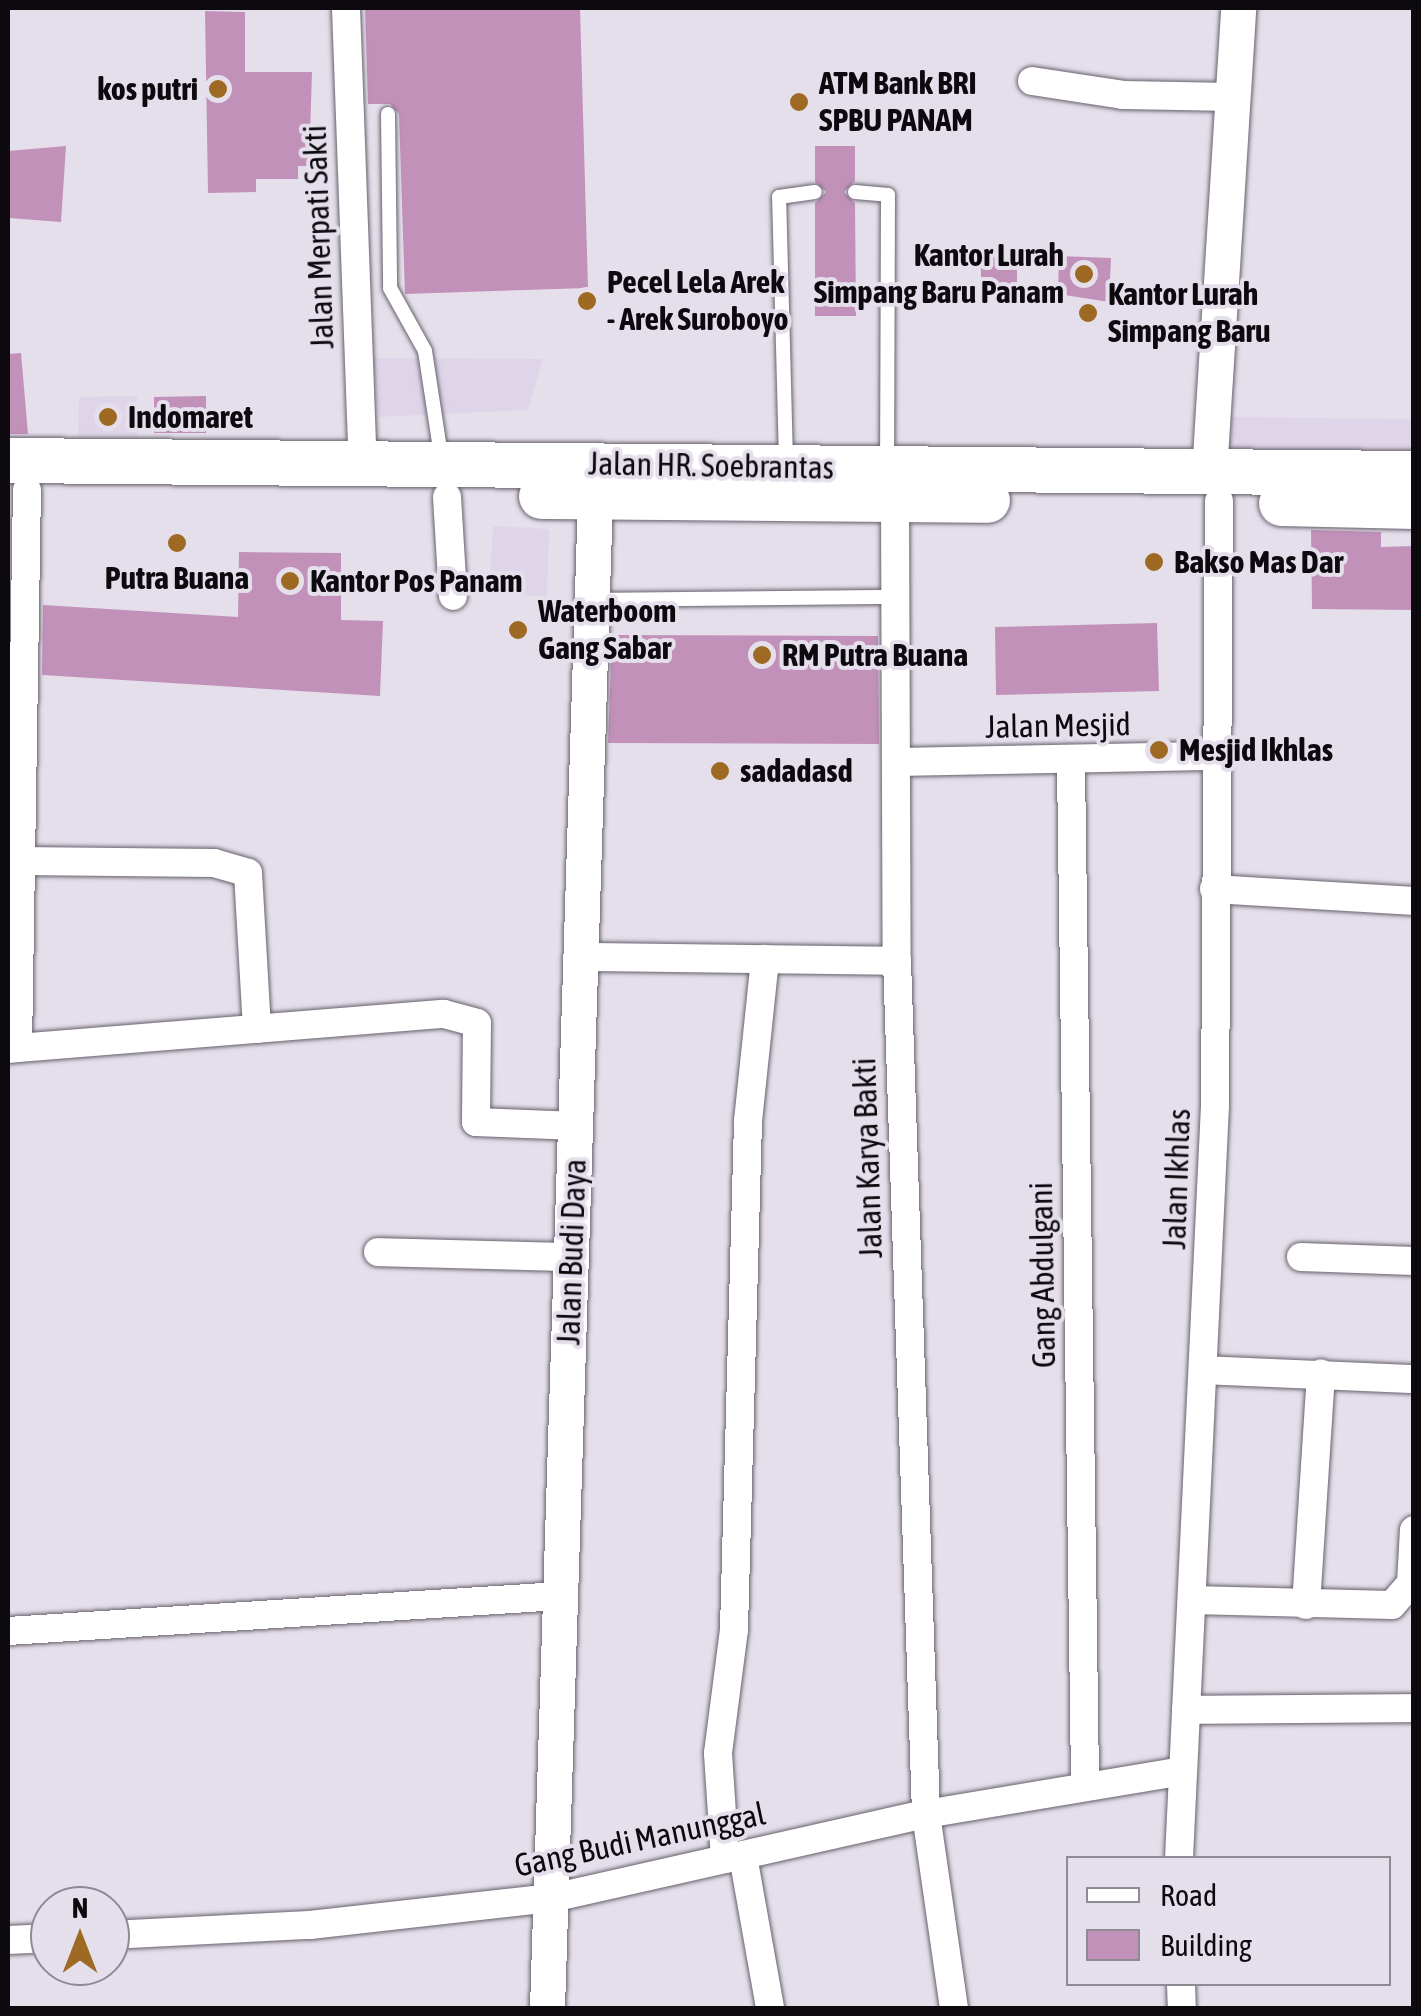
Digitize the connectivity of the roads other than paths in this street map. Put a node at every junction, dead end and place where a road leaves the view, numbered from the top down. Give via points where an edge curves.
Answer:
1 (346, 8) edge
2 (1238, 8) edge
3 (1032, 81) dead end
4 (1232, 98) junction
5 (388, 114) dead end
6 (815, 192) dead end
7 (855, 192) dead end
8 (363, 464) junction
9 (786, 467) junction
10 (1414, 473) edge
11 (14, 480) edge
12 (445, 482) junction
13 (891, 484) junction
14 (1214, 487) junction
15 (595, 496) junction
16 (1414, 506) edge
17 (452, 596) dead end
18 (896, 598) junction
19 (595, 600) junction
20 (1218, 756) junction
21 (15, 761) edge
22 (898, 762) junction
23 (1071, 764) junction
24 (20, 861) junction
25 (1214, 889) junction
26 (1414, 901) edge
27 (586, 957) junction
28 (765, 959) junction
29 (897, 961) junction
30 (257, 1028) junction
31 (13, 1048) edge
32 (577, 1126) junction
33 (378, 1252) dead end
34 (1301, 1257) dead end
35 (570, 1258) junction
36 (1414, 1261) edge
37 (1204, 1370) junction
38 (1321, 1373) junction
39 (1414, 1379) edge
40 (1414, 1530) edge
41 (1412, 1576) edge
42 (560, 1596) junction
43 (1192, 1600) junction
44 (1306, 1604) junction
45 (8, 1632) edge
46 (1414, 1708) edge
47 (1186, 1710) junction
48 (1178, 1772) junction
49 (1085, 1785) junction
50 (926, 1814) junction
51 (1180, 1856) edge
52 (734, 1858) junction
53 (552, 1898) junction
54 (130, 1934) edge
55 (547, 2008) edge
56 (770, 2008) edge
57 (954, 2008) edge

1 - 8 street, Jalan Merpati Sakti
2 - 4 street
3 - 4 street via 1123,95
4 - 14 street
5 - 12 lane via 390,288 424,351
6 - 9 lane via 779,197
7 - 13 lane via 888,194
8 - 11 main road, Jalan HR. Soebrantas
8 - 12 main road, Jalan HR. Soebrantas
9 - 12 main road, Jalan HR. Soebrantas
9 - 13 main road, Jalan HR. Soebrantas
10 - 14 main road, Jalan HR. Soebrantas
11 - 12 main road, Jalan HR. Soebrantas
11 - 21 street
12 - 15 main road, Jalan HR. Soebrantas
12 - 17 street
13 - 14 main road, Jalan HR. Soebrantas
13 - 15 main road, Jalan HR. Soebrantas
13 - 18 street, Jalan Karya Bakti
14 - 16 main road, Jalan HR. Soebrantas
14 - 20 street, Jalan Ikhlas
15 - 19 street, Jalan Budi Daya
18 - 19 lane
18 - 22 street, Jalan Karya Bakti
19 - 27 street, Jalan Budi Daya
20 - 23 street, Jalan Mesjid
20 - 25 street, Jalan Ikhlas
21 - 24 street
22 - 23 street, Jalan Mesjid
22 - 29 street, Jalan Karya Bakti
23 - 49 street, Gang Abdulgani
24 - 30 street via 214,864 248,872
24 - 31 street
25 - 26 street
25 - 37 street, Jalan Ikhlas
27 - 28 street
27 - 32 street, Jalan Budi Daya
28 - 29 street
28 - 52 street via 748,1121 734,1629 718,1753
29 - 50 street, Jalan Karya Bakti
30 - 31 street
30 - 32 street via 465,1018 477,1023 476,1122
32 - 35 street, Jalan Budi Daya
33 - 35 street
34 - 36 street
35 - 42 street, Jalan Budi Daya
37 - 38 street
37 - 43 street, Jalan Ikhlas
38 - 39 street
38 - 44 street
40 - 41 street
41 - 44 street via 1400,1602 1376,1608
42 - 45 street
42 - 53 street, Jalan Budi Daya
43 - 44 street
43 - 47 street, Jalan Ikhlas
46 - 47 street
47 - 48 street, Jalan Ikhlas
48 - 49 street, Gang Budi Manunggal
48 - 51 street, Jalan Ikhlas
49 - 50 street, Gang Budi Manunggal
50 - 52 street, Gang Budi Manunggal
50 - 57 street, Jalan Karya Bakti
52 - 53 street, Gang Budi Manunggal
52 - 56 street
53 - 54 street, Gang Budi Manunggal via 310,1925
53 - 55 street, Jalan Budi Daya

